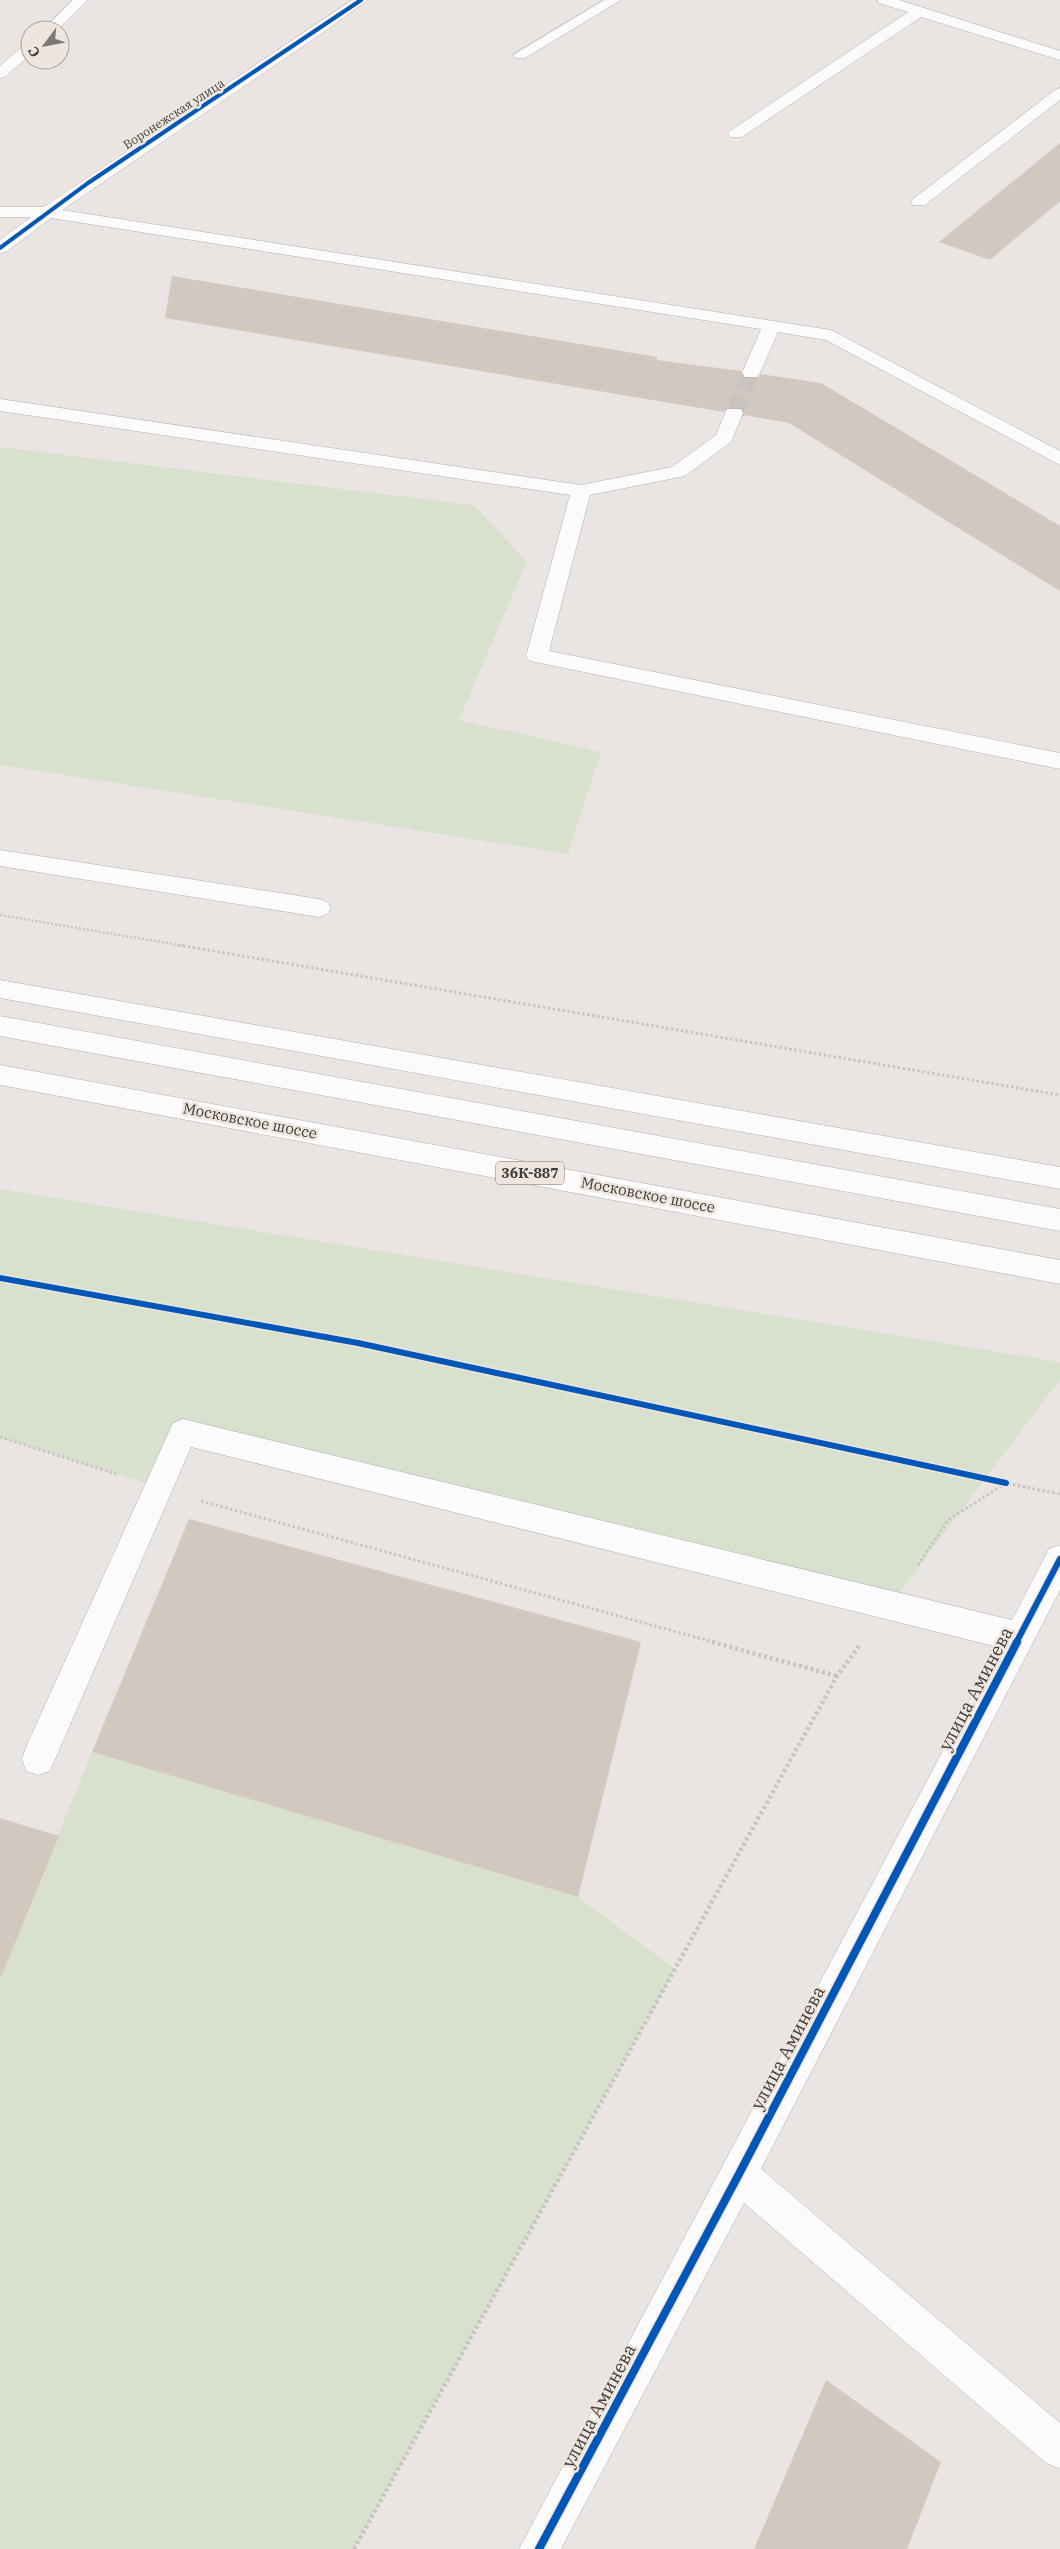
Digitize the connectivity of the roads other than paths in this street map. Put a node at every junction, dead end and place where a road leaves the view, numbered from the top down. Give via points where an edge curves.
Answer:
1 (81, 0) edge
2 (361, 0) edge
3 (614, 0) edge
4 (884, 0) edge
5 (920, 11) junction
6 (59, 20) edge
7 (520, 55) dead end
8 (20, 56) edge
9 (1060, 56) edge
10 (0, 74) edge
11 (1060, 93) edge
12 (736, 134) dead end
13 (919, 202) dead end
14 (0, 212) edge
15 (46, 212) junction
16 (0, 248) edge
17 (771, 327) junction
18 (751, 373) tunnel mouth
19 (0, 405) edge
20 (734, 413) tunnel mouth
21 (1060, 458) edge
22 (582, 491) junction
23 (1060, 761) edge
24 (0, 858) edge
25 (319, 908) dead end
26 (0, 989) edge
27 (0, 1026) edge
28 (0, 1075) edge
29 (1060, 1178) edge
30 (1060, 1220) edge
31 (1060, 1272) edge
32 (1060, 1559) edge
33 (1020, 1637) junction
34 (38, 1760) dead end
35 (740, 2174) junction
36 (1060, 2448) edge
37 (540, 2549) edge

1 - 6 main road
2 - 15 main road, Воронежская улица via 291,51
3 - 7 main road
4 - 5 main road
5 - 9 main road
5 - 12 main road
8 - 10 main road
11 - 13 main road
14 - 15 main road
15 - 16 main road, Воронежская улица
15 - 17 main road
17 - 18 main road
17 - 21 main road via 831,335
19 - 22 main road
20 - 22 main road via 724,438 678,472
22 - 23 main road via 537,656
24 - 25 main road
26 - 29 main road
27 - 30 main road
28 - 31 main road, Московское шоссе / 36К-887
32 - 33 main road, улица Аминева
33 - 34 main road via 183,1432
33 - 35 main road, улица Аминева
35 - 36 main road
35 - 37 main road, улица Аминева

